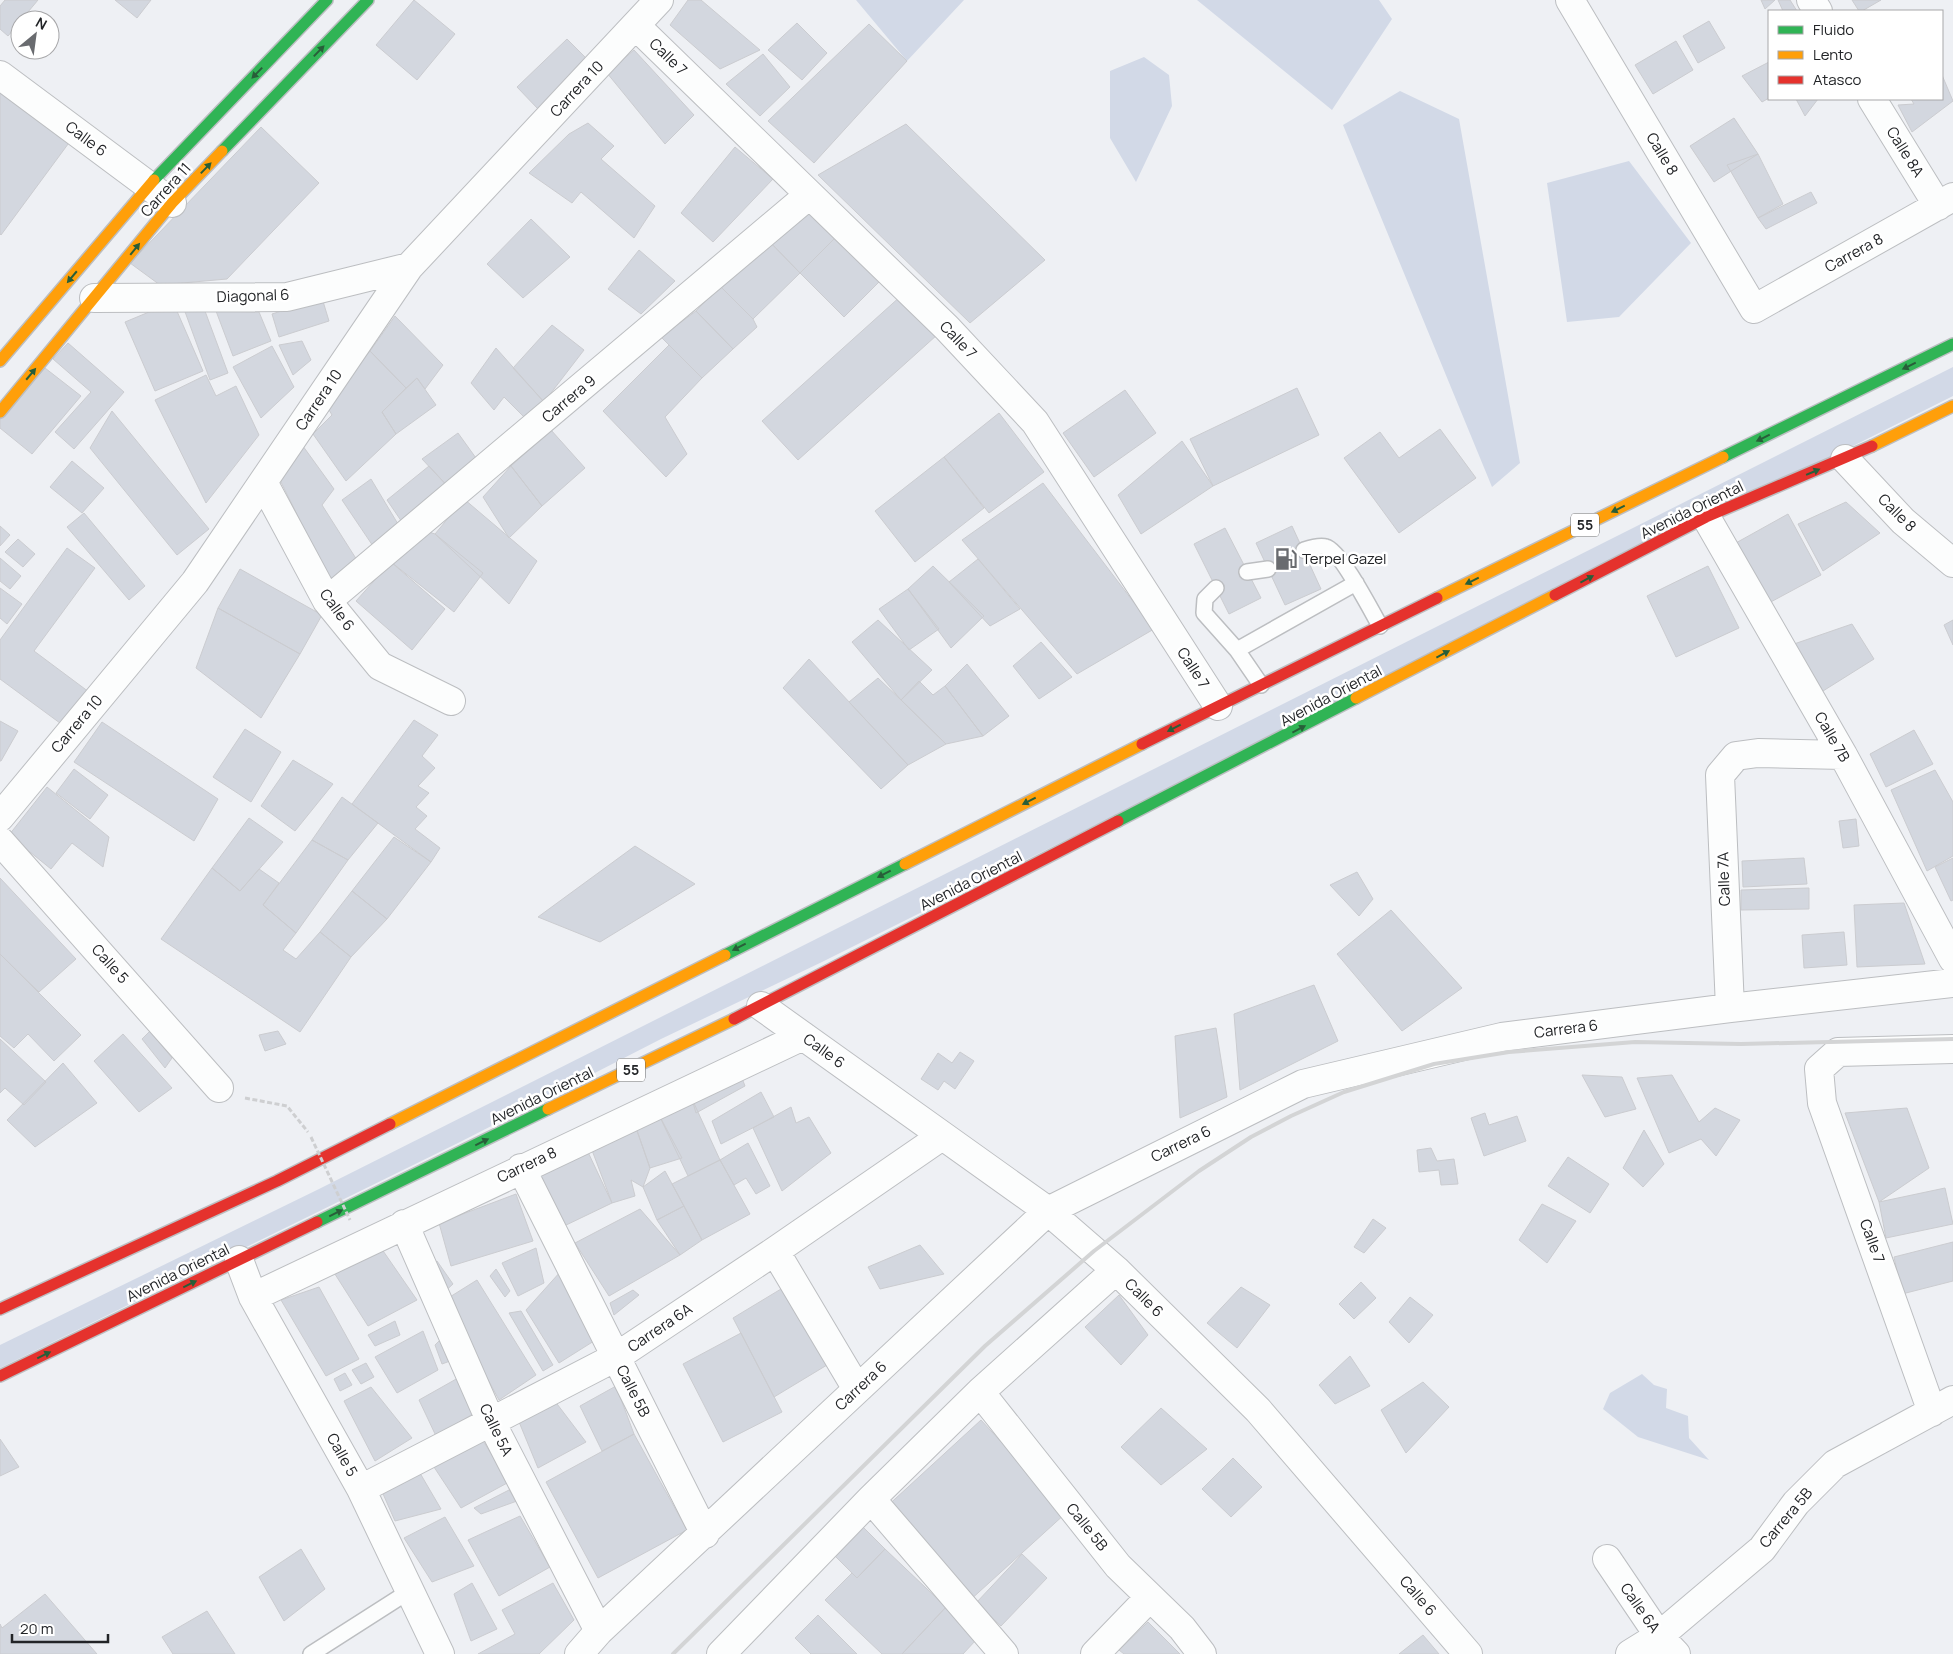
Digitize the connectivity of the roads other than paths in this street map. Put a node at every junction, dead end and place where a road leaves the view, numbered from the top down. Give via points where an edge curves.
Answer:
1 (327, 0) edge
2 (368, 0) edge
3 (659, 0) edge
4 (1570, 0) edge
5 (636, 26) junction
6 (0, 75) edge
7 (1873, 100) edge
8 (149, 186) junction
9 (809, 195) junction
10 (1945, 202) edge
11 (172, 203) junction
12 (409, 267) junction
13 (94, 298) junction
14 (1754, 308) joint
15 (1953, 344) edge
16 (0, 362) edge
17 (1953, 406) edge
18 (0, 412) edge
19 (1845, 459) junction
20 (263, 482) junction
21 (1706, 517) junction
22 (1304, 550) dead end
23 (1953, 563) edge
24 (1268, 569) dead end
25 (1247, 572) dead end
26 (1356, 583) junction
27 (1216, 588) dead end
28 (327, 601) junction
29 (1380, 626) junction
30 (1237, 650) junction
31 (1261, 685) junction
32 (451, 701) dead end
33 (1218, 706) junction
34 (1843, 755) junction
35 (0, 817) edge
36 (0, 841) edge
37 (1953, 959) edge
38 (1953, 983) edge
39 (761, 1006) junction
40 (1730, 1008) junction
41 (802, 1036) junction
42 (1953, 1049) edge
43 (219, 1088) road end
44 (942, 1136) junction
45 (521, 1168) junction
46 (1048, 1211) junction
47 (404, 1224) junction
48 (775, 1251) junction
49 (239, 1260) junction
50 (1116, 1270) junction
51 (253, 1297) junction
52 (0, 1309) edge
53 (616, 1357) junction
54 (0, 1376) edge
55 (858, 1390) junction
56 (980, 1392) junction
57 (1943, 1406) edge
58 (490, 1420) junction
59 (360, 1489) junction
60 (871, 1499) junction
61 (705, 1534) junction
62 (1607, 1559) dead end
63 (408, 1592) junction
64 (1150, 1597) junction
65 (599, 1631) junction
66 (1667, 1645) edge
67 (311, 1654) edge
68 (440, 1654) edge
69 (579, 1654) edge
70 (720, 1654) edge
71 (1004, 1654) edge
72 (1096, 1654) edge
73 (1202, 1654) edge
74 (1468, 1654) edge
75 (1630, 1654) edge

1 -> 8 main road, Carrera 11
11 -> 2 main road, Carrera 11
3 - 5 street, Carrera 10
4 - 14 street, Calle 8
5 - 9 street, Calle 7
5 - 12 street, Carrera 10
6 - 8 street, Calle 6
7 - 10 street, Calle 8A
8 - 11 street, Calle 6
8 -> 16 main road, Carrera 11
9 - 28 street, Carrera 9
9 - 33 street, Calle 7 via 947,328 1035,422
10 - 14 street, Carrera 8
13 -> 11 main road, Carrera 11
12 - 13 street, Diagonal 6 via 287,297
12 - 20 street, Carrera 10
18 -> 13 main road, Carrera 11
15 -> 29 main road, 55
17 - 19 main road, Avenida Oriental / 55
21 -> 19 main road, Avenida Oriental / 55
19 - 23 street, Calle 8 via 1903,521
20 - 28 street, Calle 6
20 - 35 street, Carrera 10 via 195,582
21 - 34 street, Calle 7B
39 -> 21 main road, Avenida Oriental / 55
22 - 26 lane via 1325,546 1332,549
24 - 25 lane
26 - 29 lane
26 - 30 lane
27 - 30 lane via 1205,599 1204,613
28 - 32 street, Calle 6 via 380,666
29 - 31 main road, 55
30 - 31 lane
31 - 33 main road, 55
33 -> 52 main road, 55 via 277,1181
34 - 37 street, Calle 7B
34 - 40 street, Calle 7A via 1758,753 1736,756 1720,775
36 - 43 street, Calle 5
38 - 40 street, Carrera 6
39 - 41 street, Calle 6
49 -> 39 main road, Avenida Oriental / 55
40 - 46 street, Carrera 6 via 1502,1037 1303,1084
41 - 44 street, Calle 6
41 - 45 street, Carrera 8
42 - 57 street, Calle 7 via 1838,1052 1819,1069 1822,1103
44 - 46 street, Calle 6
44 - 48 street, Carrera 6A
45 - 47 street, Carrera 8
45 - 53 street, Calle 5B
46 - 50 street, Calle 6
46 - 55 street, Carrera 6
47 - 51 street, Carrera 8
47 - 58 street, Calle 5A
48 - 53 street, Carrera 6A
48 - 55 street
49 - 51 street, Calle 5
54 -> 49 main road, Avenida Oriental / 55
50 - 56 street
50 - 74 street, Calle 6 via 1258,1410
51 - 59 street, Calle 5
53 - 58 street, Carrera 6A
53 - 61 street, Calle 5B
55 - 61 street, Carrera 6
56 - 60 street
56 - 64 street, Calle 5B via 1118,1566
57 - 66 street, Carrera 5B via 1835,1464 1796,1503 1762,1548
58 - 59 street, Carrera 6A
58 - 65 street, Calle 5A
59 - 63 street, Calle 5
60 - 70 street
60 - 71 street
61 - 65 street, Carrera 6
62 - 66 street, Calle 6A
63 - 67 lane
63 - 68 street, Calle 5
64 - 72 street
64 - 73 street, Calle 5B via 1182,1628
65 - 69 street, Carrera 6
66 - 75 street, Carrera 5B

